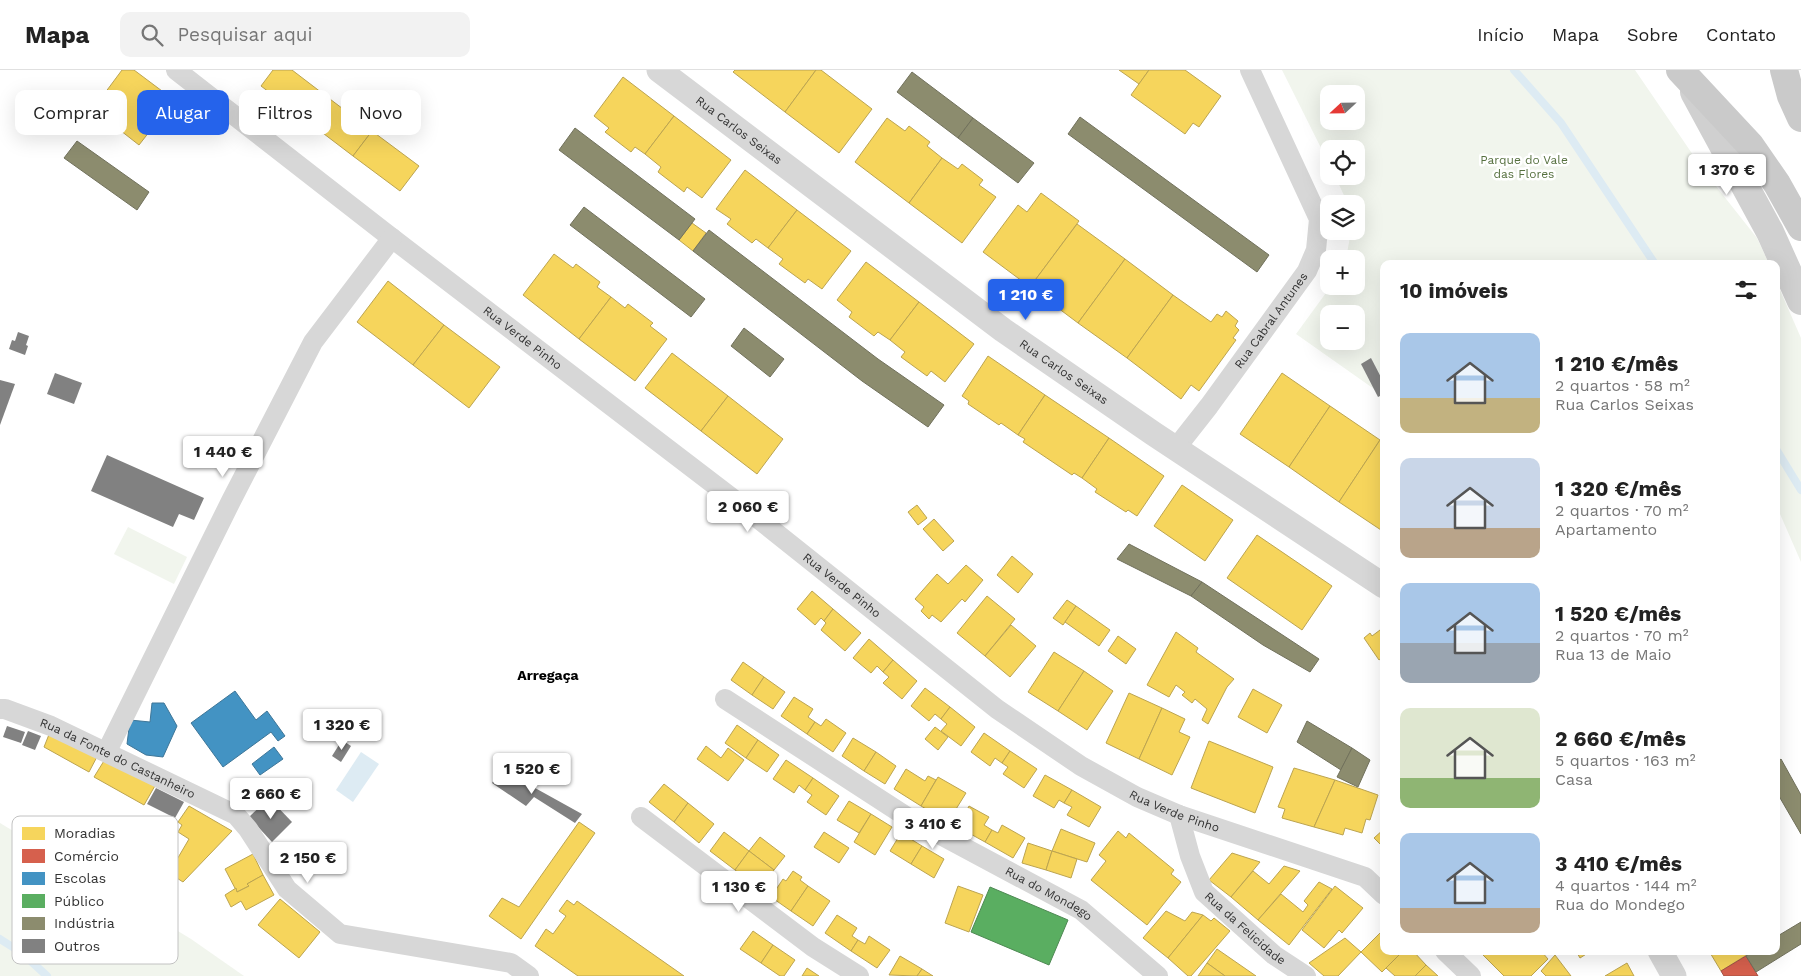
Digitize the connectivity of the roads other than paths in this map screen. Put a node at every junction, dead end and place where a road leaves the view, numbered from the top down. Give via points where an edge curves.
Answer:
1 (176, 70) edge
2 (660, 70) edge
3 (1250, 70) edge
4 (1784, 70) edge
5 (1682, 73) edge
6 (1801, 118) edge
7 (1801, 228) edge
8 (392, 238) junction
9 (1801, 302) edge
10 (1176, 448) junction
11 (1380, 583) edge
12 (725, 699) dead end
13 (0, 709) edge
14 (107, 752) junction
15 (1180, 815) junction
16 (641, 817) dead end
17 (1380, 891) edge
18 (1448, 955) edge
19 (1662, 955) edge
20 (529, 976) edge
21 (859, 976) edge
22 (1158, 976) edge
23 (1306, 976) edge
24 (1471, 976) edge
25 (1674, 976) edge

1 - 8 street, Rua Verde Pinho
2 - 10 street, Rua Carlos Seixas via 1003,330
3 - 10 street, Rua Cabral Antunes via 1319,219 1316,250 1307,271
4 - 6 main road
5 - 7 main road via 1750,145 1777,184
5 - 9 main road via 1770,232
8 - 14 street via 313,342
8 - 15 street, Rua Verde Pinho via 741,505 996,709 1081,766 1137,797
10 - 11 street, Rua Carlos Seixas
12 - 22 street, Rua do Mondego via 907,817 1081,910
13 - 14 street, Rua da Fonte do Castanheiro via 51,726
14 - 20 street, Rua da Fonte do Castanheiro via 236,815 287,889 340,934 511,963
15 - 17 street, Rua Verde Pinho via 1364,877
15 - 23 street, Rua da Felicidade via 1190,856 1204,892 1274,956
16 - 21 street via 813,946
18 - 24 street
19 - 25 street

